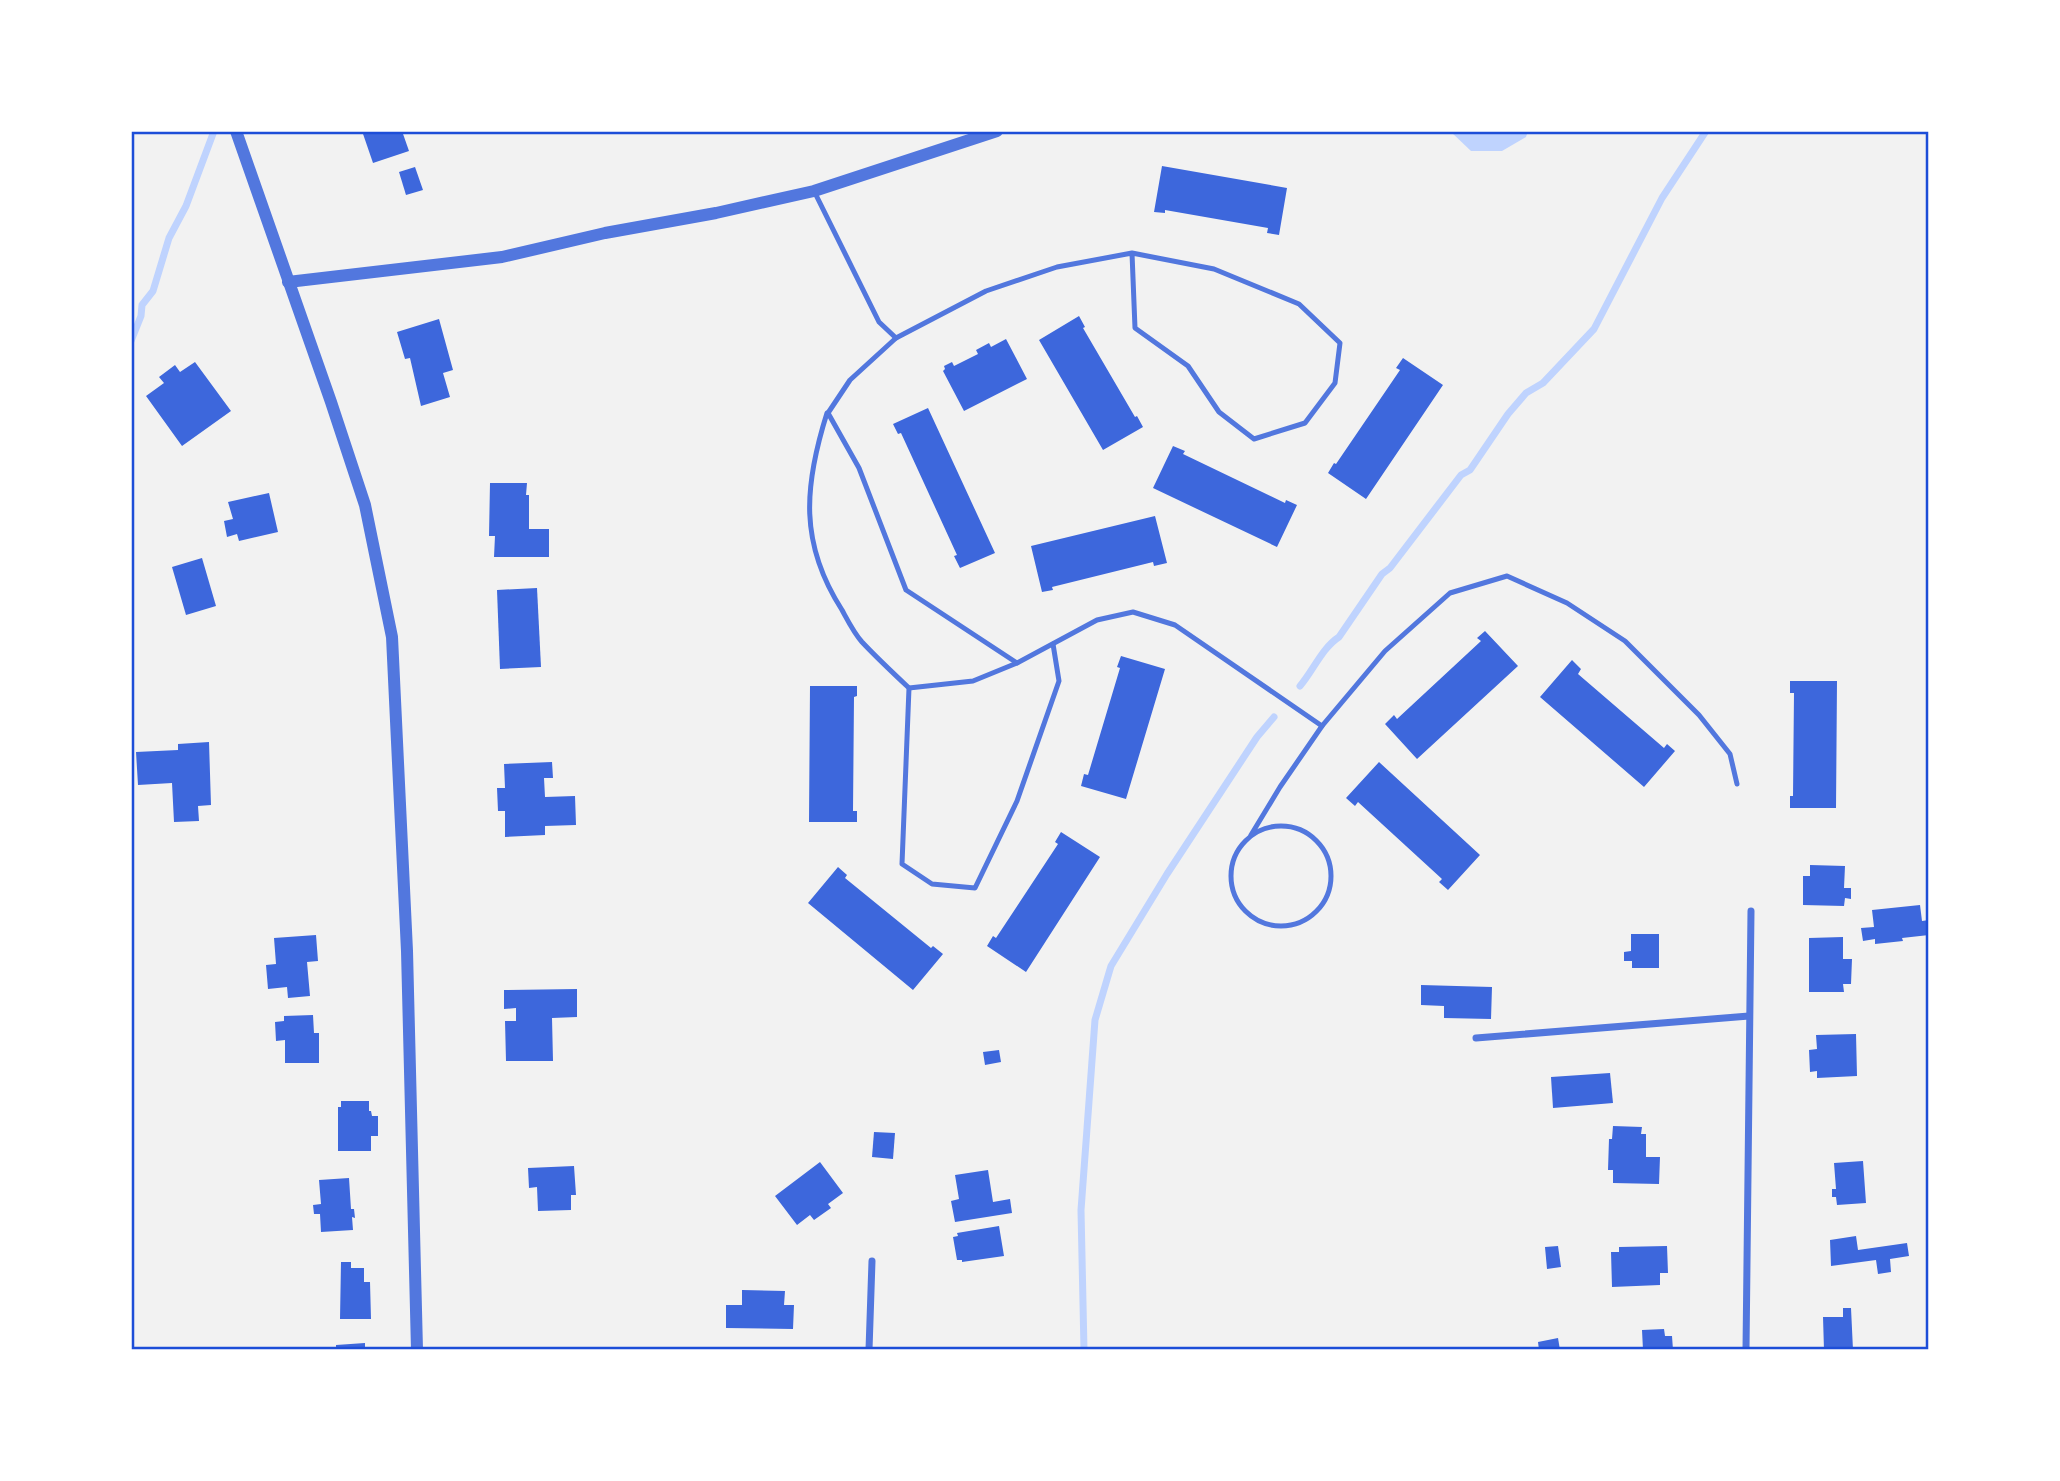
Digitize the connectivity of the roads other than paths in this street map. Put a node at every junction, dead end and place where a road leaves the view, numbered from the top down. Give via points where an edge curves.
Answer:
1 (236, 131) edge
2 (997, 131) edge
3 (814, 191) junction
4 (1132, 253) junction
5 (288, 282) junction
6 (897, 338) junction
7 (828, 413) junction
8 (1053, 644) junction
9 (1017, 663) junction
10 (909, 688) junction
11 (1322, 726) junction
12 (1737, 784) dead end
13 (1250, 836) junction
14 (1752, 911) dead end
15 (1749, 1016) junction
16 (1476, 1038) dead end
17 (872, 1261) dead end
18 (417, 1350) edge
19 (869, 1350) edge
20 (1746, 1350) edge

1 - 5 street
2 - 3 street
3 - 5 street via 502,257
3 - 6 lane via 879,322
4 - 4 lane via 1214,269 1299,304 1340,343 1335,383 1305,423 1254,439 1219,412 1188,366 1135,328
4 - 6 lane via 1057,267 986,290
5 - 18 street via 365,505 392,637 407,951
6 - 7 lane via 850,380
7 - 9 lane via 859,468 906,590
7 - 10 lane via 810,487 810,531 827,587 861,640
8 - 9 lane
8 - 10 lane via 1059,681 1017,801 975,888 932,884 902,864
8 - 11 lane via 1097,620 1133,612 1175,625
9 - 10 lane via 973,681
11 - 12 lane via 1385,652 1450,593 1507,576 1567,603 1625,641 1699,715 1730,754
11 - 13 lane
13 - 13 lane via 1232,862 1233,894 1241,908 1267,925 1283,927 1313,915 1331,886 1331,868 1315,838 1283,825
14 - 15 street
15 - 16 street
15 - 20 street
17 - 19 street

